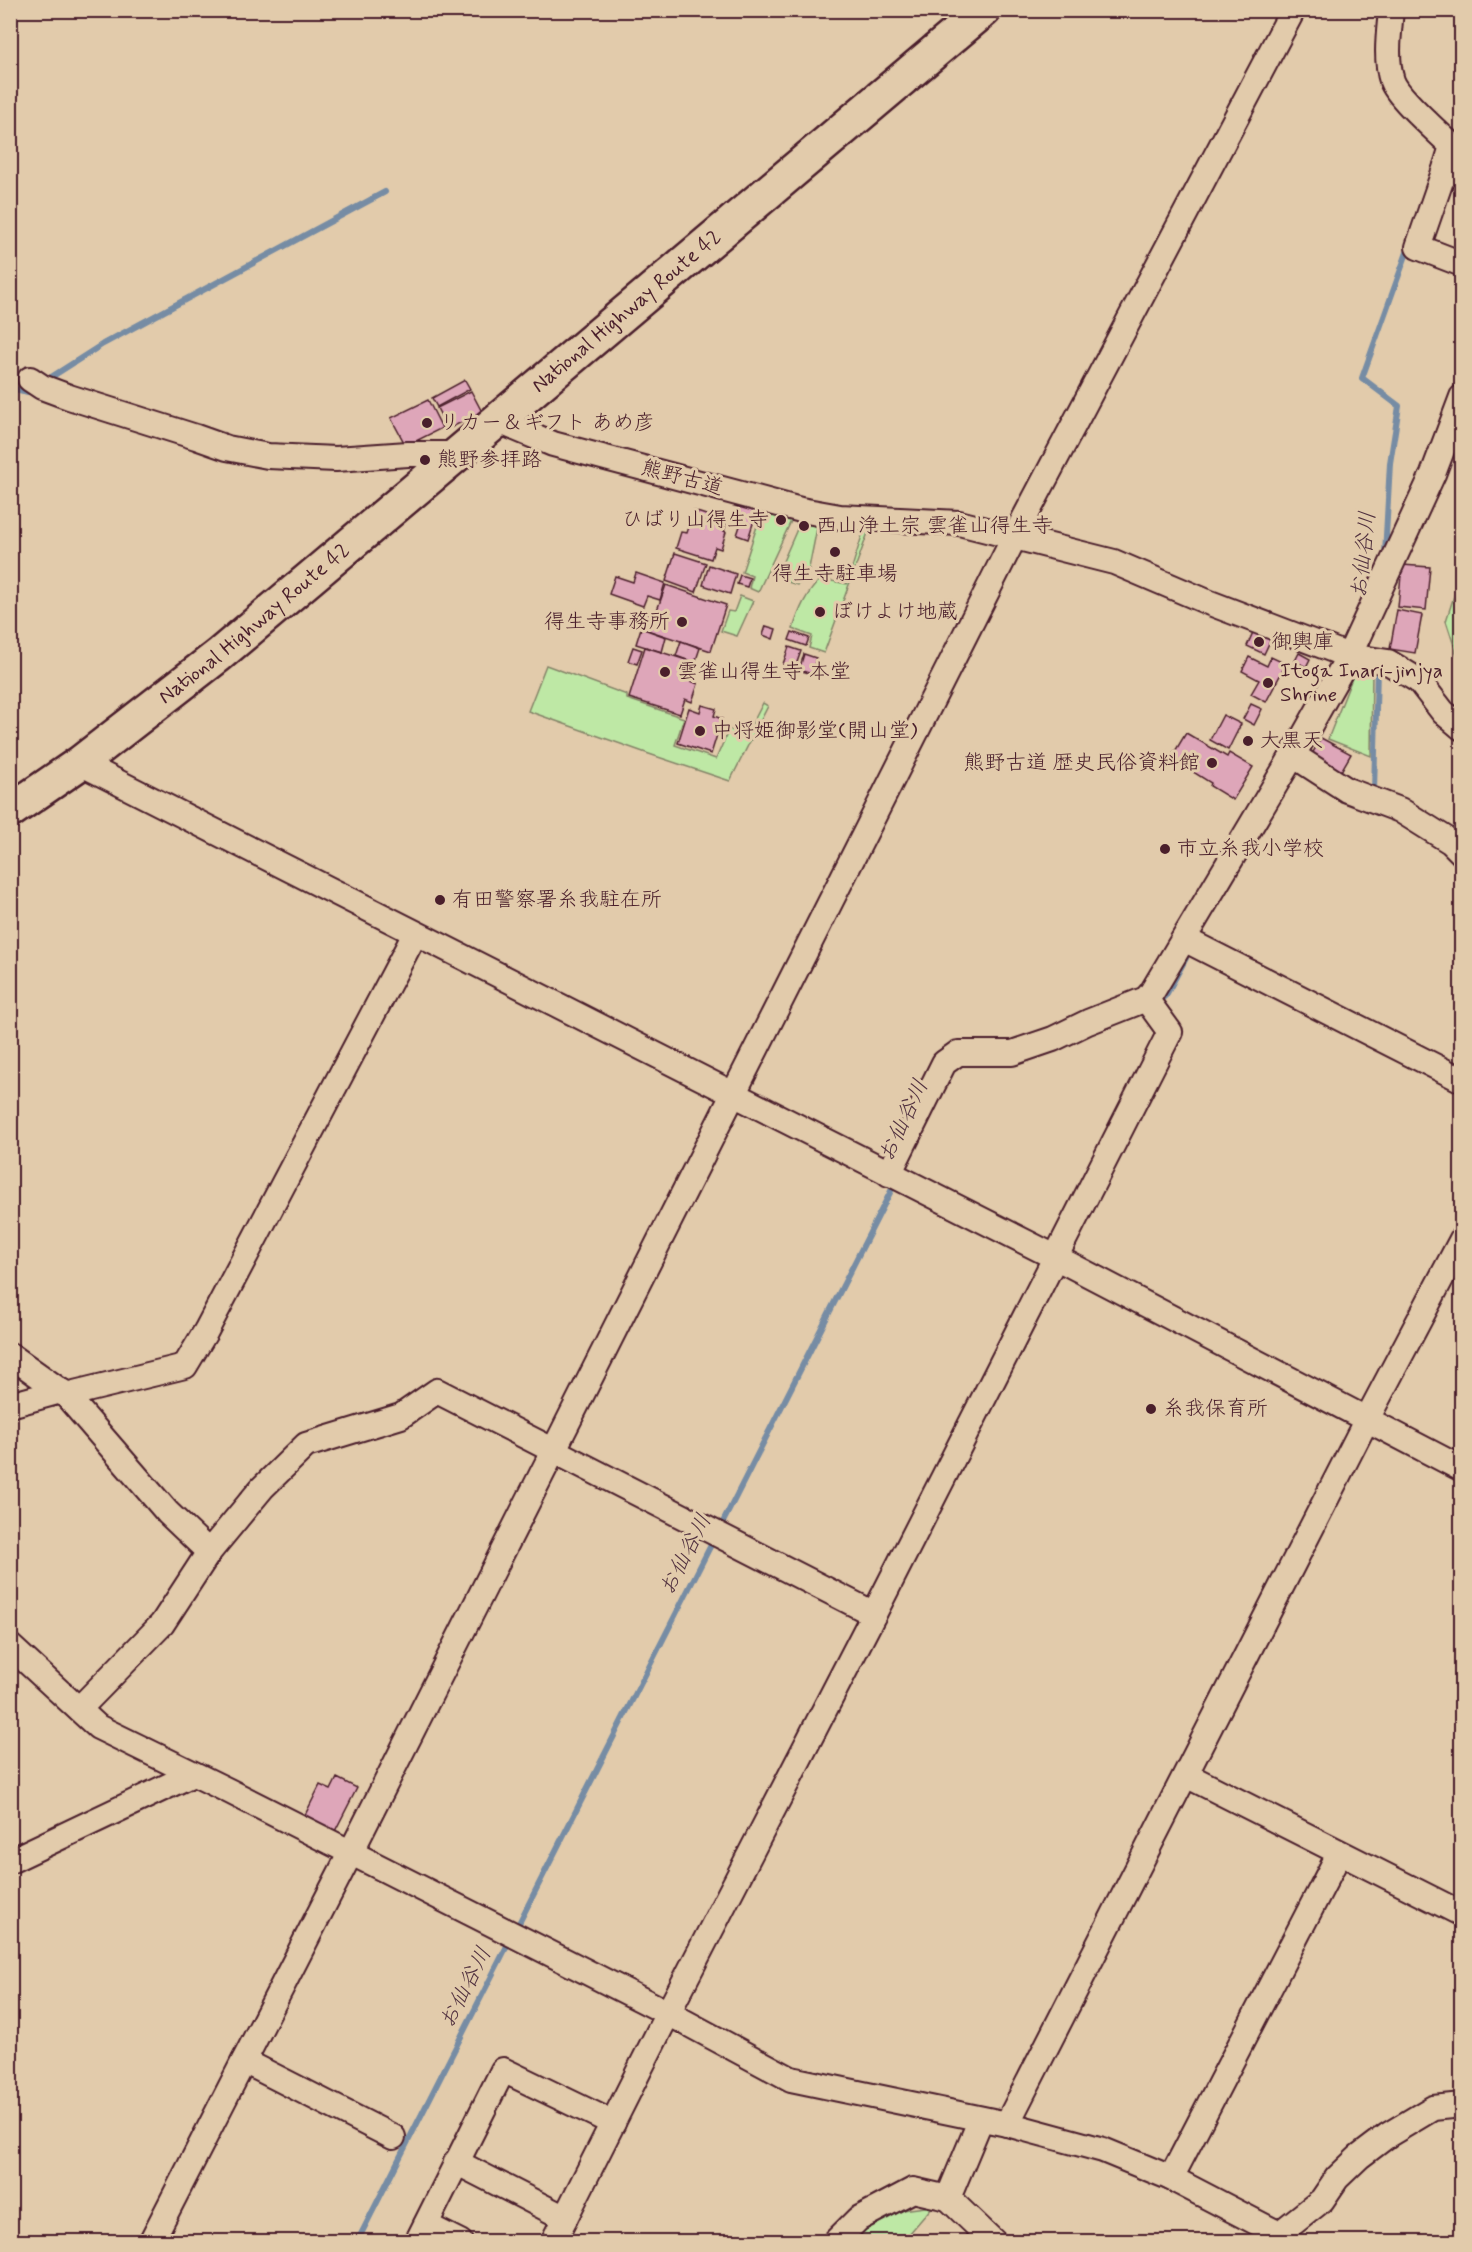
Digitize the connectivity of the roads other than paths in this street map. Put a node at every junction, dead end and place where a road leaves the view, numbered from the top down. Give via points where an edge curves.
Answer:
1 (984, 10) edge
2 (1293, 10) edge
3 (1391, 10) edge
4 (1454, 172) edge
5 (1461, 264) edge
6 (30, 379) dead end
7 (1461, 397) edge
8 (496, 420) junction
9 (455, 454) junction
10 (1015, 536) junction
11 (1349, 656) junction
12 (1461, 728) edge
13 (1293, 755) junction
14 (80, 763) junction
15 (10, 811) edge
16 (1461, 853) edge
17 (415, 934) junction
18 (1184, 939) junction
19 (1146, 999) junction
20 (1461, 1080) edge
21 (733, 1096) junction
22 (889, 1174) junction
23 (1461, 1239) edge
24 (1054, 1257) junction
25 (10, 1355) edge
26 (64, 1393) junction
27 (10, 1405) edge
28 (1366, 1420) junction
29 (554, 1450) junction
30 (1461, 1469) edge
31 (208, 1552) junction
32 (874, 1614) junction
33 (10, 1646) edge
34 (79, 1709) junction
35 (193, 1773) junction
36 (1186, 1774) junction
37 (351, 1852) junction
38 (1339, 1854) junction
39 (10, 1861) edge
40 (1461, 1914) edge
41 (668, 2013) junction
42 (244, 2061) junction
43 (1461, 2105) edge
44 (981, 2119) junction
45 (613, 2123) junction
46 (1007, 2124) junction
47 (393, 2137) dead end
48 (456, 2162) junction
49 (1171, 2178) junction
50 (948, 2198) junction
51 (565, 2218) junction
52 (422, 2233) edge
53 (1284, 2238) edge
54 (151, 2241) edge
55 (460, 2241) edge
56 (553, 2241) edge
57 (835, 2241) edge
58 (994, 2241) edge

1 - 8 highway, National Highway Route 42
2 - 10 street
3 - 4 street via 1388,45 1392,82 1452,146
4 - 5 street via 1418,247
6 - 9 street via 69,397 226,448 268,456 336,459
7 - 11 street via 1433,474
8 - 9 highway, National Highway Route 42
8 - 10 street, 熊野古道 via 553,444 801,510 840,517 959,523
9 - 14 highway, National Highway Route 42 via 219,655
10 - 11 street, 熊野古道 via 1114,562
10 - 21 street
11 - 12 street, 熊野古道 via 1388,662 1419,681
11 - 13 street
13 - 16 street via 1347,790 1400,810
13 - 18 street
14 - 15 highway, National Highway Route 42
14 - 17 street
17 - 21 street
17 - 26 street via 185,1366
18 - 19 street
18 - 20 street
19 - 22 street via 1012,1053 958,1053 944,1064
19 - 24 street via 1170,1032
21 - 22 street
21 - 29 street
22 - 24 street
23 - 28 street
24 - 28 street
24 - 32 street
25 - 26 street
26 - 27 street
26 - 31 street via 168,1513
28 - 30 street
28 - 36 street
29 - 31 street via 437,1391 401,1416 306,1445 262,1488
29 - 32 street
29 - 37 street
31 - 34 street via 162,1624
32 - 41 street
33 - 34 street
34 - 35 street via 98,1727
35 - 37 street
35 - 39 street
36 - 38 street
36 - 46 street
37 - 41 street
37 - 42 street
38 - 40 street
38 - 49 street
41 - 44 street via 791,2079
41 - 45 street
42 - 47 street
42 - 54 street
43 - 53 street via 1433,2108 1388,2135 1337,2178 1322,2200
44 - 46 street
44 - 50 street
45 - 48 street via 503,2070
45 - 51 street
46 - 49 street via 1103,2150
48 - 51 street
48 - 52 street
49 - 53 street
50 - 57 street via 913,2190 858,2219
50 - 58 street
51 - 56 street
52 - 55 street

